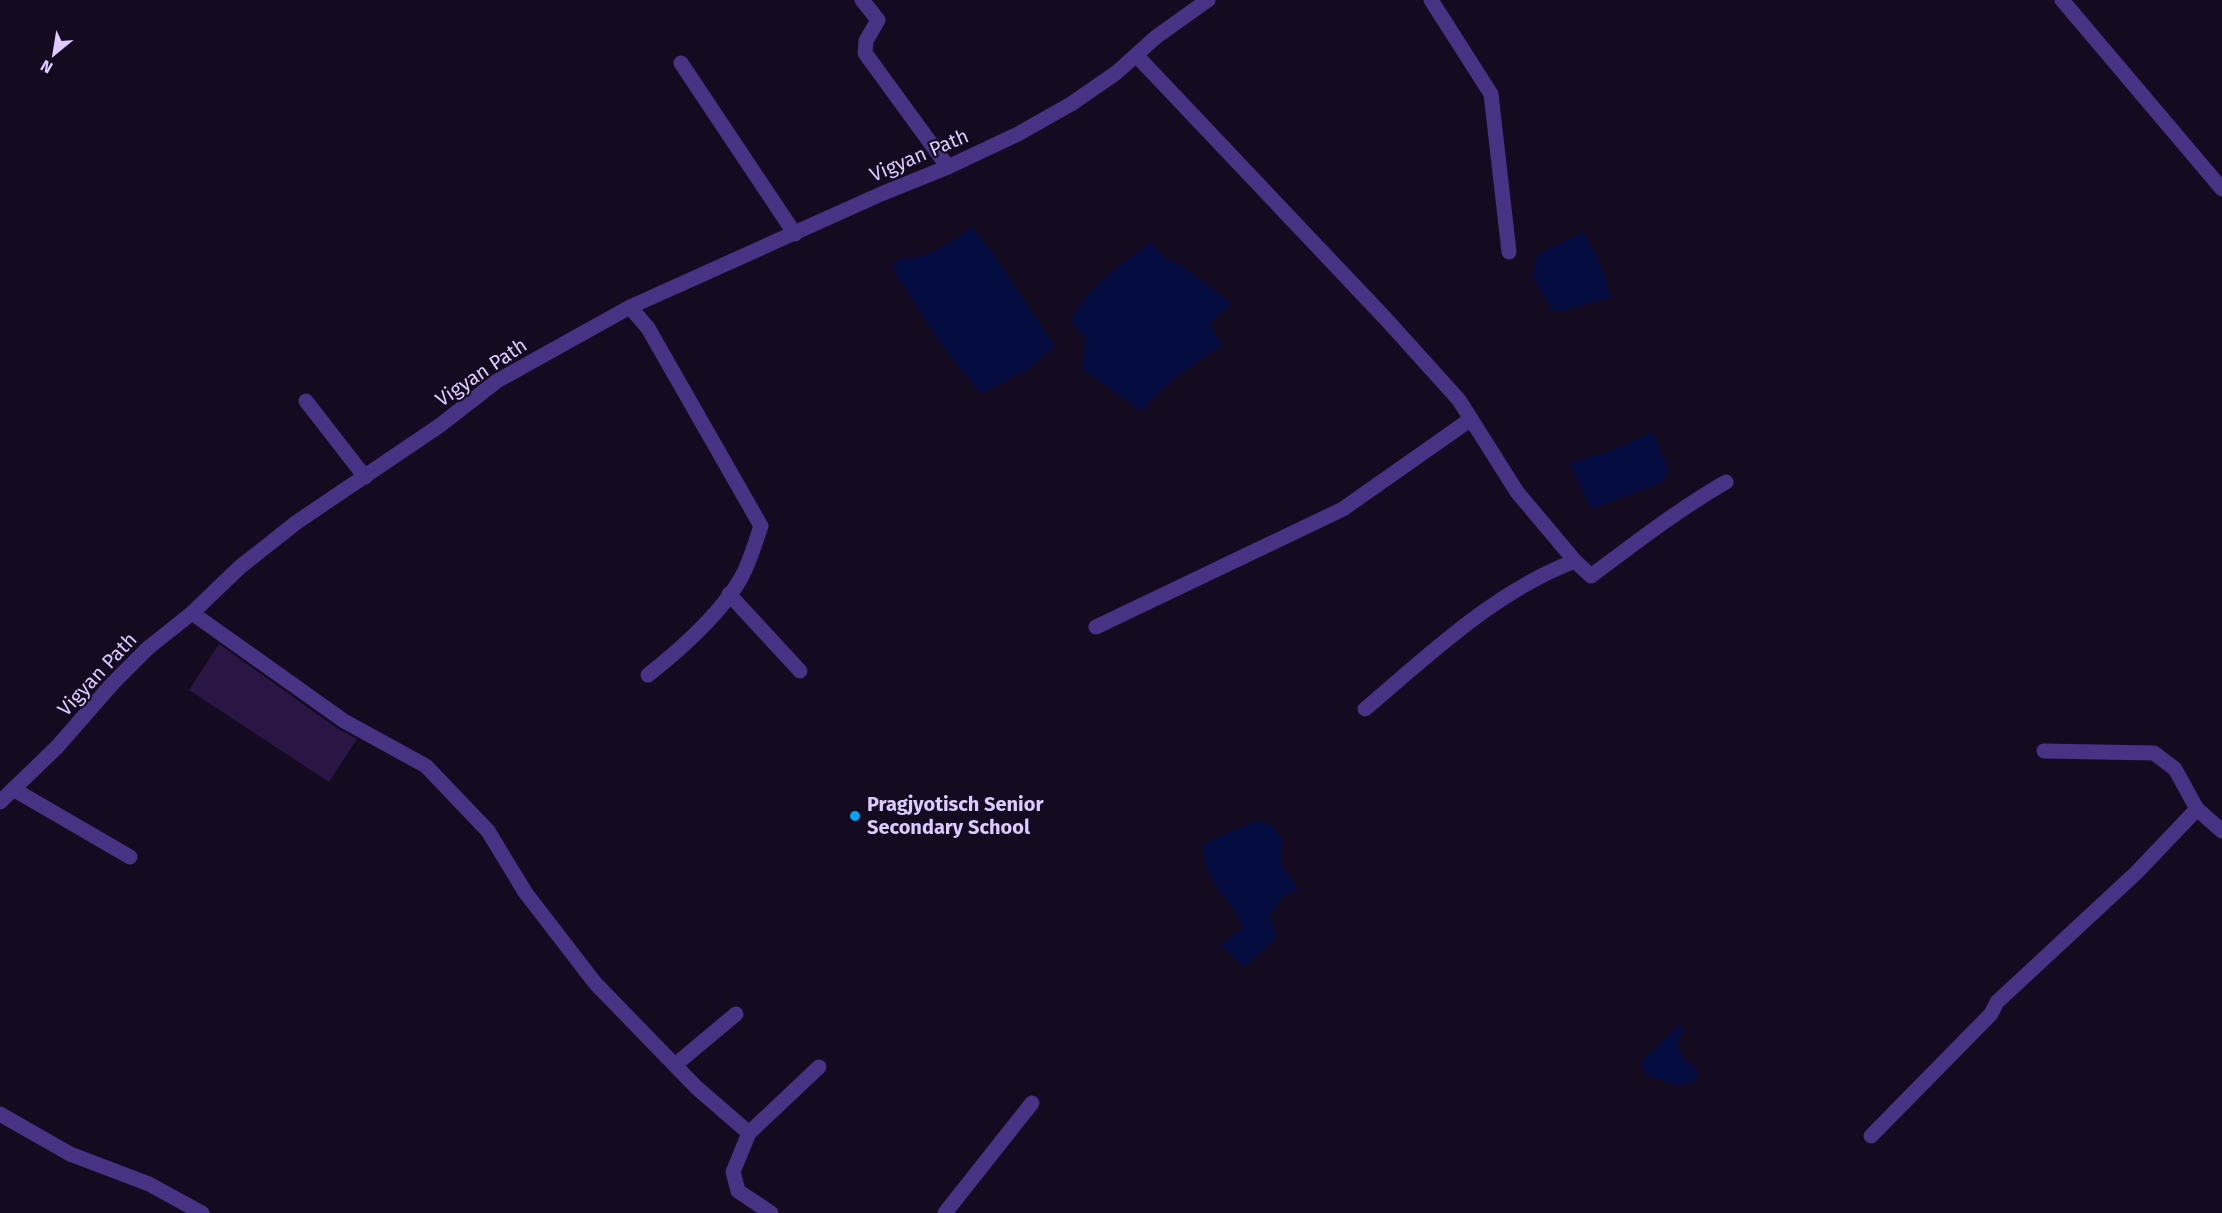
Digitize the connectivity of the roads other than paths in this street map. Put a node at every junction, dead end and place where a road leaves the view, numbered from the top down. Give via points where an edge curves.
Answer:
1 (862, 0) edge
2 (1208, 0) edge
3 (1431, 0) edge
4 (2062, 0) edge
5 (1136, 55) junction
6 (681, 63) dead end
7 (948, 167) junction
8 (2222, 189) edge
9 (795, 234) junction
10 (1509, 252) dead end
11 (630, 307) junction
12 (306, 401) dead end
13 (1471, 419) junction
14 (365, 477) junction
15 (1726, 482) dead end
16 (1575, 561) junction
17 (729, 594) junction
18 (192, 613) junction
19 (1096, 627) dead end
20 (800, 671) dead end
21 (648, 675) dead end
22 (1365, 709) dead end
23 (2044, 751) dead end
24 (13, 789) junction
25 (0, 802) edge
26 (2197, 809) junction
27 (2222, 831) edge
28 (130, 857) dead end
29 (736, 1014) dead end
30 (675, 1065) junction
31 (819, 1067) dead end
32 (1032, 1103) dead end
33 (0, 1114) edge
34 (749, 1133) junction
35 (1871, 1136) dead end
36 (202, 1213) edge
37 (771, 1213) edge
38 (945, 1213) edge

1 - 7 street via 878,20 866,41 865,53
2 - 5 street, Vigyan Path
3 - 10 street via 1491,94
4 - 8 street
5 - 7 street, Vigyan Path via 1071,104
5 - 13 street via 1385,318 1459,400
6 - 9 street
7 - 9 street, Vigyan Path
9 - 11 street, Vigyan Path
11 - 14 street, Vigyan Path via 497,381
11 - 17 street via 648,328 761,525 741,578
12 - 14 street
13 - 16 street via 1517,492
13 - 19 street via 1343,509
14 - 18 street, Vigyan Path via 248,560
15 - 16 street via 1640,538 1591,576
16 - 22 street via 1551,570 1472,619
17 - 20 street
17 - 21 street via 712,617
18 - 24 street, Vigyan Path via 148,648
18 - 30 street via 344,721 426,766 488,831 525,892 594,983
23 - 26 street via 2154,753 2175,769
24 - 25 street, Vigyan Path
24 - 28 street
26 - 27 street
26 - 35 street via 2136,873 1997,1002 1990,1014
29 - 30 street
30 - 34 street
31 - 34 street
32 - 38 street
33 - 36 street via 70,1154 149,1184
34 - 37 street via 733,1172 738,1191

